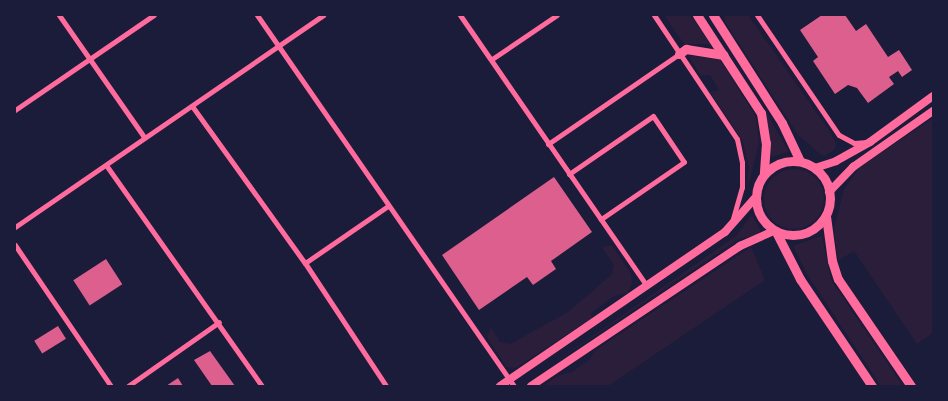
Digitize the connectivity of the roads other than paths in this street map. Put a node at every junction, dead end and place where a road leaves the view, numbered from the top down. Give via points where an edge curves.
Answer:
1 (59, 15) edge
2 (154, 15) edge
3 (257, 15) edge
4 (323, 15) edge
5 (460, 15) edge
6 (557, 15) edge
7 (654, 15) edge
8 (697, 15) edge
9 (713, 15) edge
10 (721, 15) edge
11 (757, 15) edge
12 (720, 25) junction
13 (278, 46) junction
14 (679, 54) junction
15 (724, 55) junction
16 (89, 59) junction
17 (492, 59) junction
18 (933, 96) edge
19 (192, 106) junction
20 (15, 110) edge
21 (933, 111) edge
22 (144, 137) junction
23 (870, 142) junction
24 (548, 144) junction
25 (800, 161) junction
26 (106, 165) junction
27 (815, 168) junction
28 (569, 174) junction
29 (764, 174) junction
30 (830, 192) junction
31 (755, 198) junction
32 (388, 206) junction
33 (826, 216) junction
34 (600, 219) junction
35 (15, 227) edge
36 (775, 231) junction
37 (725, 232) junction
38 (15, 245) edge
39 (305, 263) junction
40 (648, 287) junction
41 (219, 322) junction
42 (511, 383) edge
43 (111, 386) edge
44 (128, 386) edge
45 (262, 386) edge
46 (386, 386) edge
47 (500, 386) edge
48 (532, 386) edge
49 (872, 386) edge
50 (912, 386) edge

1 - 16 street
2 - 16 street
3 - 13 street
4 - 13 street
5 - 17 street
6 - 17 street
7 - 14 street
8 - 15 main road
9 - 12 main road
10 - 12 main road
11 - 23 street via 839,136 854,143
12 - 25 main road via 782,123
13 - 19 street
13 - 32 street
14 - 15 main road via 686,49
14 - 24 street
14 - 37 street via 737,140 742,162 742,187 732,223
15 - 29 main road via 762,113 766,143
16 - 20 street
16 - 22 street
17 - 24 street
18 - 23 main road
19 - 22 street
19 - 39 street
21 - 30 main road via 853,167
22 - 26 street
23 - 27 main road via 836,161
24 - 28 street
25 - 27 main road
25 - 29 main road via 780,163
26 - 35 street
26 - 41 street
27 - 30 main road
28 - 34 street
28 - 34 street via 653,116 684,162
29 - 31 main road
30 - 33 main road
31 - 36 main road via 761,218
31 - 37 main road
32 - 39 street
32 - 42 street
33 - 36 main road via 819,225 804,234 787,235
33 - 50 main road via 832,261 838,279
34 - 40 street
36 - 48 main road via 740,246
36 - 49 main road via 800,279
37 - 40 main road
38 - 43 street
39 - 46 street
40 - 42 main road
41 - 44 street
41 - 45 street
42 - 47 main road

